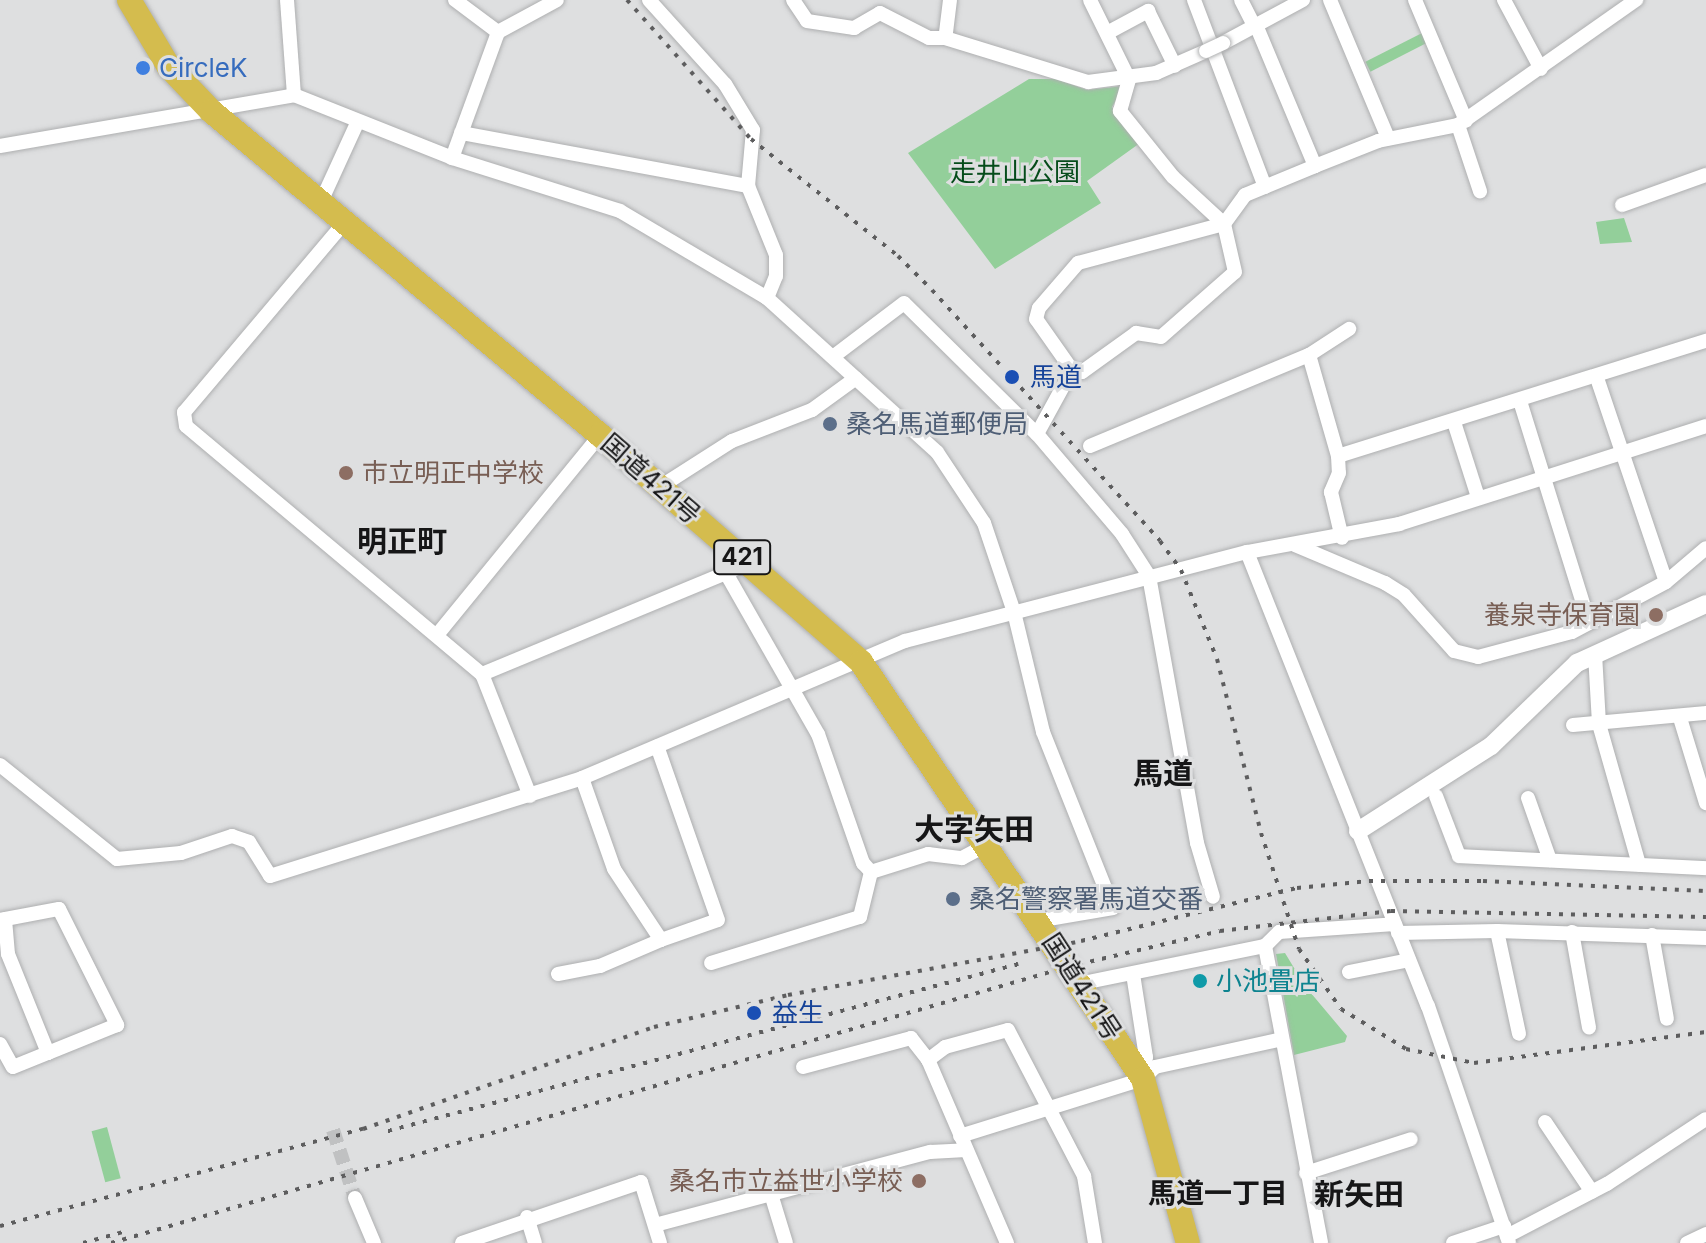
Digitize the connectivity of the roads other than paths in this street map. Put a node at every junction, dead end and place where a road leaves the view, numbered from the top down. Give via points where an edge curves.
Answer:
1 (129, 0) edge
2 (287, 0) edge
3 (455, 0) edge
4 (556, 0) edge
5 (649, 0) edge
6 (793, 0) edge
7 (950, 0) edge
8 (1090, 0) edge
9 (1194, 0) edge
10 (1241, 0) edge
11 (1303, 0) edge
12 (1330, 0) edge
13 (1415, 0) edge
14 (1504, 0) edge
15 (1636, 0) edge
16 (1255, 25) junction
17 (498, 32) junction
18 (1107, 33) junction
19 (945, 38) junction
20 (1175, 66) junction
21 (1541, 69) junction
22 (1129, 79) junction
23 (294, 95) junction
24 (211, 111) junction
25 (358, 121) junction
26 (1462, 123) junction
27 (461, 133) junction
28 (1388, 138) junction
29 (0, 146) edge
30 (452, 158) junction
31 (1315, 166) junction
32 (1706, 175) edge
33 (748, 186) junction
34 (1265, 187) junction
35 (1480, 191) dead end
36 (320, 204) junction
37 (1622, 205) dead end
38 (344, 223) junction
39 (1224, 224) junction
40 (767, 298) junction
41 (1349, 329) dead end
42 (1706, 341) edge
43 (1309, 355) junction
44 (834, 356) junction
45 (1072, 370) junction
46 (856, 378) junction
47 (1597, 378) junction
48 (1520, 401) junction
49 (1454, 422) junction
50 (1706, 426) edge
51 (1037, 434) junction
52 (600, 435) junction
53 (1090, 446) dead end
54 (1618, 451) junction
55 (1338, 456) junction
56 (1543, 476) junction
57 (660, 487) junction
58 (1478, 497) junction
59 (1342, 538) junction
60 (1295, 545) junction
61 (1706, 548) edge
62 (1247, 552) junction
63 (737, 568) junction
64 (1149, 576) junction
65 (1666, 582) junction
66 (1706, 604) edge
67 (1014, 612) junction
68 (1589, 622) junction
69 (437, 635) junction
70 (1595, 654) junction
71 (861, 662) junction
72 (482, 674) junction
73 (795, 691) junction
74 (1706, 713) edge
75 (1680, 718) junction
76 (1599, 724) junction
77 (1573, 725) dead end
78 (657, 746) junction
79 (0, 765) edge
80 (582, 778) junction
81 (530, 796) junction
82 (1436, 796) dead end
83 (1528, 798) dead end
84 (1706, 803) edge
85 (1358, 831) junction
86 (986, 845) junction
87 (1550, 860) junction
88 (1639, 864) junction
89 (1706, 868) edge
90 (871, 872) junction
91 (1213, 897) dead end
92 (2, 920) edge
93 (1038, 921) junction
94 (1397, 929) junction
95 (1497, 931) junction
96 (1572, 932) junction
97 (1652, 935) junction
98 (1706, 938) edge
99 (661, 940) junction
100 (1265, 946) junction
101 (1409, 960) junction
102 (711, 963) dead end
103 (1349, 972) dead end
104 (558, 974) dead end
105 (1133, 974) junction
106 (1078, 984) junction
107 (1667, 1019) dead end
108 (1589, 1027) dead end
109 (1519, 1034) dead end
110 (1282, 1039) junction
111 (0, 1044) edge
112 (48, 1053) junction
113 (928, 1060) junction
114 (803, 1067) dead end
115 (1140, 1076) junction
116 (1051, 1111) junction
117 (1706, 1119) edge
118 (1545, 1122) dead end
119 (1411, 1139) dead end
120 (963, 1143) junction
121 (1306, 1173) junction
122 (1592, 1192) junction
123 (771, 1194) junction
124 (355, 1198) tunnel mouth
125 (527, 1217) junction
126 (655, 1225) junction
127 (1706, 1234) edge
128 (1507, 1235) edge
129 (374, 1243) edge
130 (462, 1243) edge
131 (535, 1243) edge
132 (660, 1243) edge
133 (786, 1243) edge
134 (1007, 1243) edge
135 (1095, 1243) edge
136 (1188, 1243) edge
137 (1321, 1243) edge
138 (1453, 1243) edge
139 (1687, 1243) edge

1 - 24 highway, 国道421号 / 421 via 169,67
2 - 23 street
3 - 17 street
4 - 17 street
5 - 33 street via 725,84 753,130
6 - 19 street via 807,21 854,28 880,13 929,38
7 - 19 street
8 - 18 street
9 - 34 street
10 - 16 street
11 - 16 street
12 - 28 street
13 - 26 street
14 - 21 street
15 - 21 street
16 - 20 street, bridge
16 - 31 street
17 - 27 street
18 - 20 street via 1148,11
18 - 22 street
19 - 22 street via 1088,82
20 - 22 street
21 - 26 street
22 - 39 street via 1119,106 1123,115 1173,177
23 - 24 street
23 - 25 street
24 - 29 street
24 - 36 highway, 国道421号 / 421
25 - 30 street
25 - 36 street
26 - 28 street
26 - 35 street
27 - 30 street
27 - 33 street
28 - 31 street
30 - 40 street via 620,211
31 - 34 street
32 - 37 street
33 - 40 street via 776,255 776,276
34 - 39 street via 1245,195
36 - 38 highway, 国道421号 / 421
38 - 52 highway, 国道421号 / 421
38 - 69 street via 184,412 186,426
39 - 45 street via 1235,272 1230,281 1161,337 1136,333 1082,372
39 - 45 street via 1083,260 1069,271 1036,319
40 - 44 street
41 - 43 street
42 - 47 street
43 - 53 street
43 - 55 street
44 - 46 street
44 - 51 street via 905,304
45 - 51 street
46 - 57 street via 812,410 732,441
46 - 67 street via 937,452 973,500
47 - 48 street
47 - 54 street
48 - 49 street
48 - 56 street
49 - 55 street
49 - 58 street
50 - 54 street
51 - 64 street via 1122,534
52 - 57 highway, 国道421号 / 421
52 - 69 street
54 - 56 street
54 - 65 street
55 - 59 street via 1339,473 1331,492
56 - 58 street
56 - 68 street
57 - 63 highway, 国道421号 / 421
58 - 59 street
59 - 60 street
60 - 62 street
60 - 68 street via 1404,595 1440,637 1466,655 1478,657 1572,632
61 - 65 street
62 - 64 street
62 - 85 street
63 - 71 highway, 国道421号 / 421
63 - 72 street
63 - 73 street
64 - 67 street
64 - 91 street via 1197,843
65 - 68 street
66 - 70 street
67 - 71 street via 905,641
67 - 93 street via 1043,732 1113,908
69 - 72 street
70 - 76 street
70 - 85 street via 1577,663 1481,753
71 - 73 street
71 - 86 highway, 国道421号 / 421
72 - 81 street
73 - 78 street
73 - 90 street via 827,755 856,845
74 - 75 street
75 - 76 street
75 - 84 street
76 - 77 street
76 - 88 street
78 - 80 street
78 - 99 street via 718,920
79 - 81 street via 117,859 181,853 232,836 249,842 270,876
80 - 81 street
80 - 99 street via 614,869
82 - 87 street via 1459,856
83 - 87 street
85 - 94 street
86 - 90 street via 962,858 928,854
86 - 93 highway, 国道421号 / 421
87 - 88 street
88 - 89 street
90 - 102 street via 860,917
92 - 112 street via 8,954
92 - 112 street via 59,909 117,1025
93 - 106 highway, 国道421号 / 421
94 - 95 street
94 - 100 street via 1279,932
94 - 101 street
95 - 96 street
95 - 109 street
96 - 97 street
96 - 108 street
97 - 98 street
97 - 107 street
99 - 104 street via 600,966
100 - 105 street
100 - 110 street
101 - 103 street
101 - 128 street
105 - 106 street
105 - 115 street via 1146,1057
106 - 115 highway, 国道421号 / 421
110 - 115 street via 1155,1067
110 - 121 street
111 - 112 street via 13,1067
113 - 114 street via 911,1038
113 - 116 street via 945,1047 1008,1030
113 - 120 street
115 - 116 street
115 - 136 highway, 国道421号 / 421
116 - 120 street
116 - 135 street via 1084,1176
117 - 122 street
118 - 122 street
119 - 121 street
120 - 123 street
120 - 134 street
121 - 137 street
122 - 128 street
123 - 126 street
123 - 133 street
124 - 129 street
125 - 126 street via 641,1182
125 - 130 street
125 - 131 street
126 - 132 street
127 - 139 street
128 - 138 street

